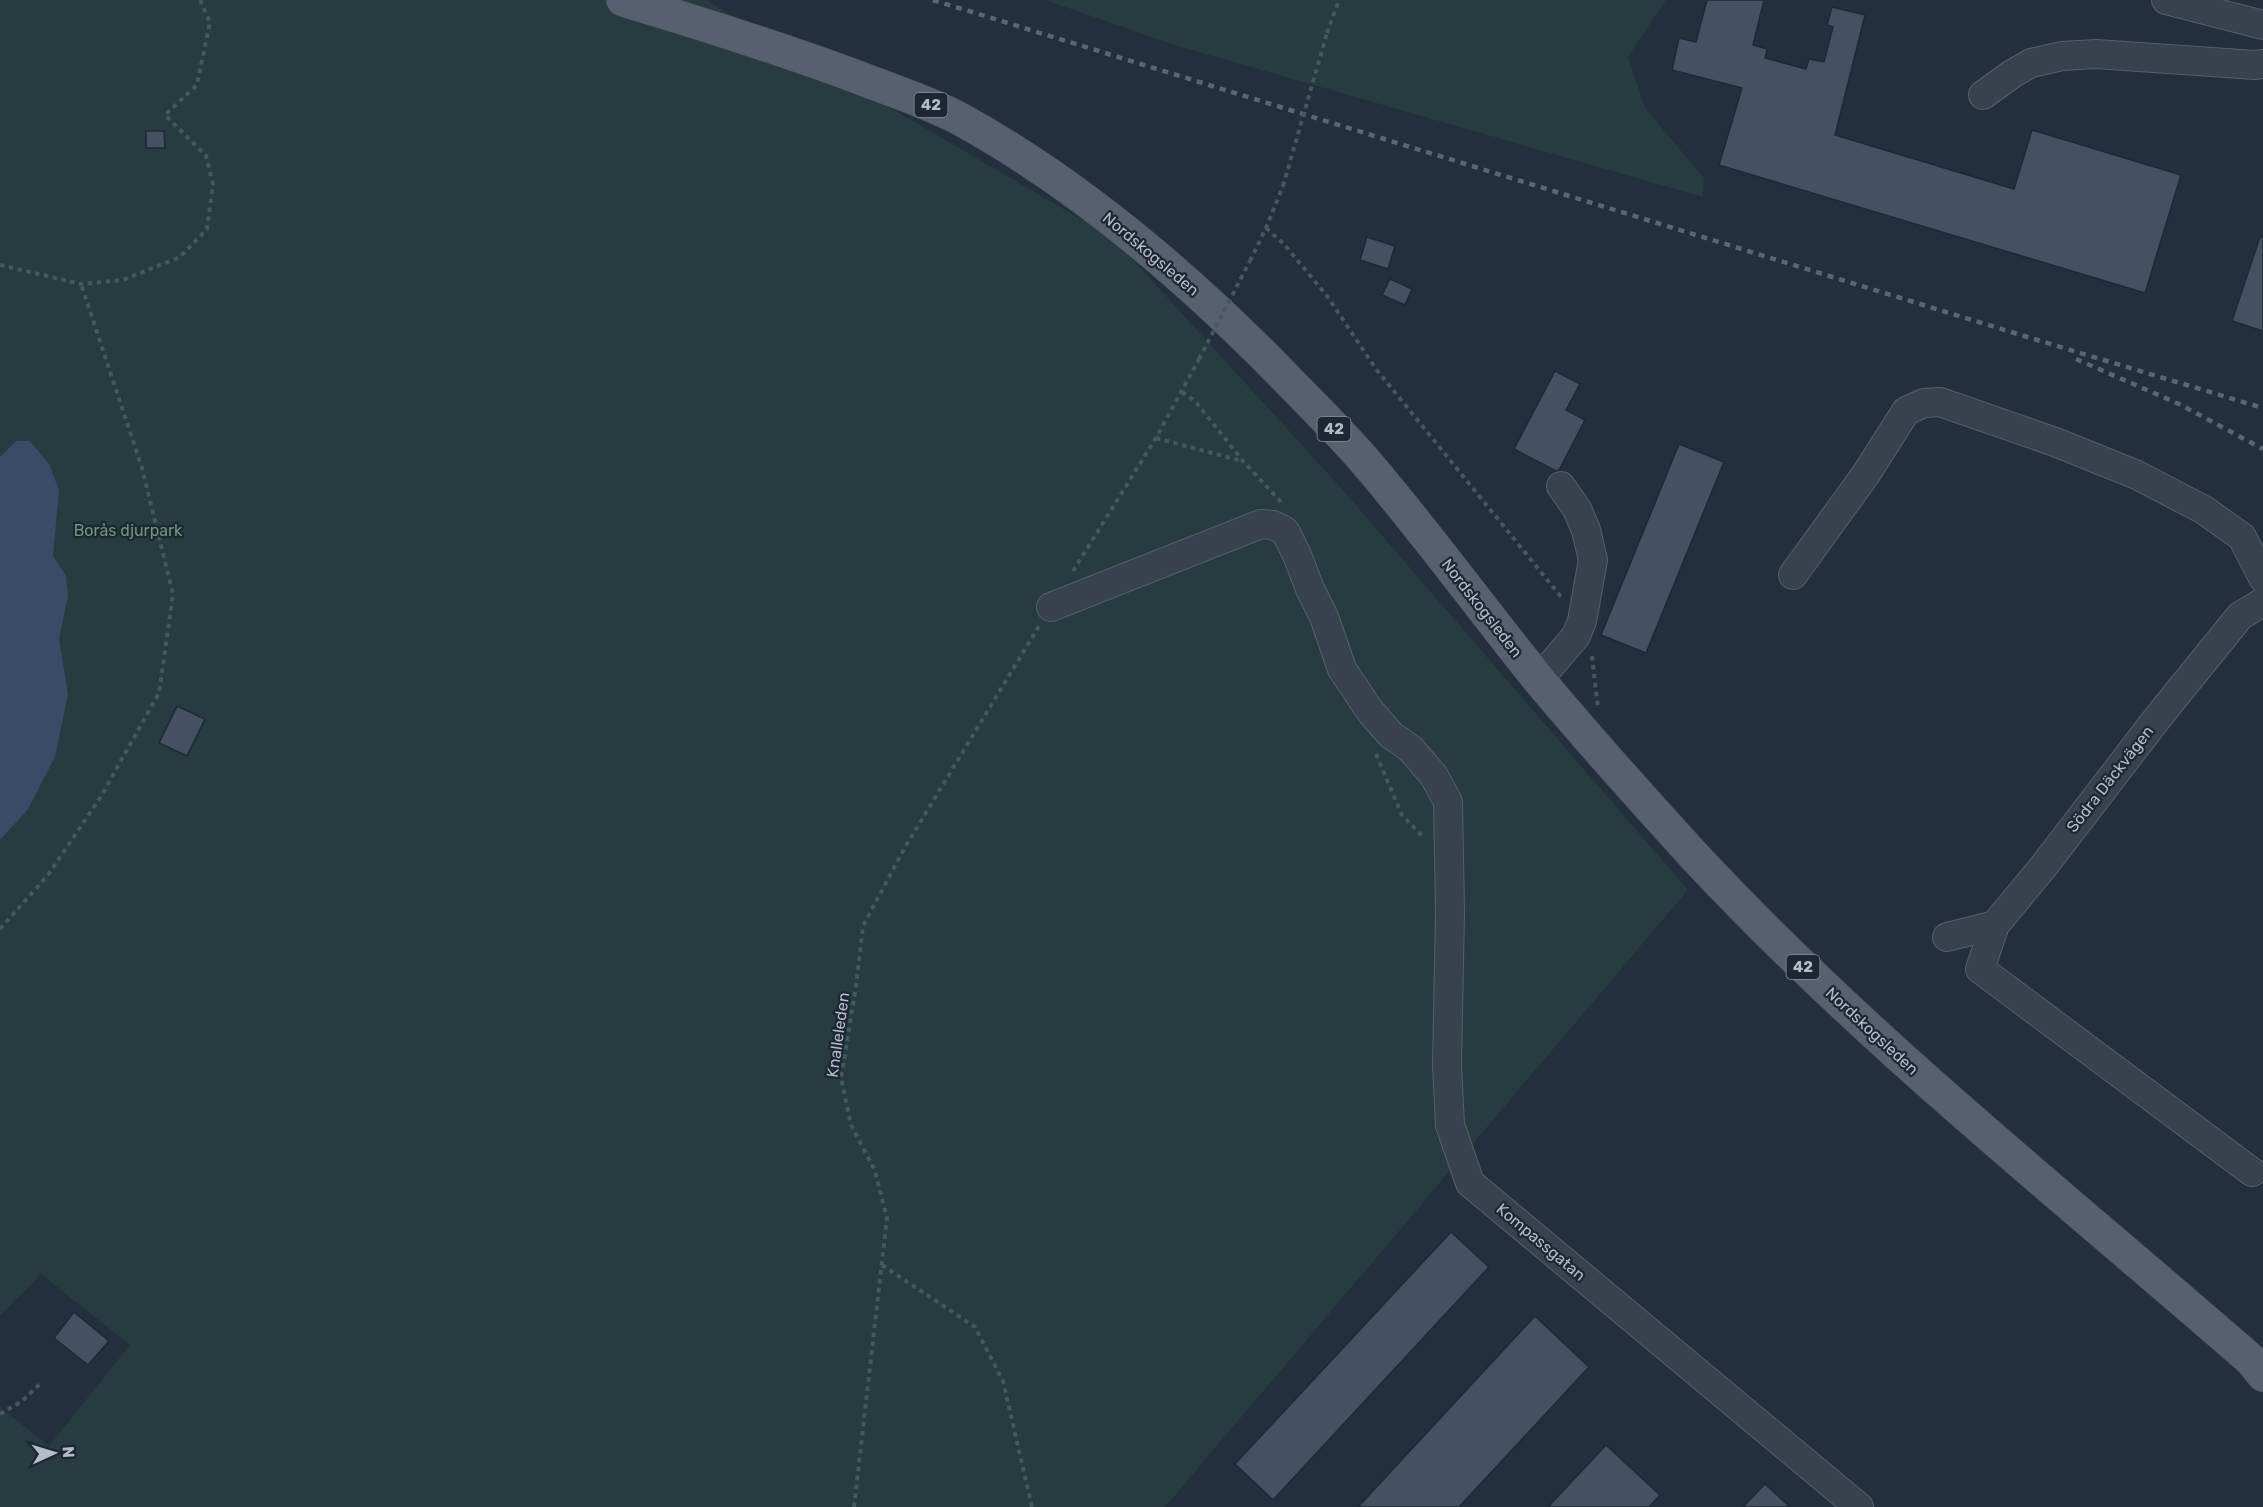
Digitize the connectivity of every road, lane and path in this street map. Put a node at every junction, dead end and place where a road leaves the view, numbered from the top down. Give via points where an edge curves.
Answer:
1 (200, 0) edge
2 (623, 0) edge
3 (1339, 0) edge
4 (2166, 0) edge
5 (2263, 25) edge
6 (2263, 64) edge
7 (1983, 95) dead end
8 (1266, 228) junction
9 (0, 265) edge
10 (81, 284) junction
11 (1182, 392) junction
12 (1156, 438) junction
13 (1243, 461) junction
14 (1561, 486) dead end
15 (1280, 500) dead end
16 (1793, 575) dead end
17 (2263, 578) edge
18 (2263, 602) edge
19 (1051, 607) junction
20 (1582, 621) junction
21 (1539, 679) junction
22 (1599, 712) dead end
23 (1995, 925) junction
24 (0, 929) edge
25 (1947, 937) dead end
26 (2252, 1172) dead end
27 (882, 1265) junction
28 (2259, 1367) edge
29 (41, 1383) dead end
30 (0, 1414) edge
31 (1844, 1501) edge
32 (854, 1507) edge
33 (1032, 1507) edge

1 - 10 path via 210,22 196,85 165,115 206,156 213,184 207,229 180,257 123,280
2 - 21 main road, Nordskogsleden / 42 via 799,55 920,100 956,117 1055,177 1126,230 1196,292 1310,403 1413,519
3 - 8 path, Knalleleden, bridge via 1283,186
4 - 5 street
6 - 7 street via 2096,54 2062,56 2031,63
8 - 11 path, Knalleleden, bridge
8 - 20 path via 1327,296 1376,369
9 - 10 path
10 - 24 path via 142,468 173,594 159,693 100,798 48,875
11 - 12 path, Knalleleden
11 - 13 path via 1195,400
12 - 13 path
12 - 19 path, Knalleleden
13 - 15 path
14 - 20 street via 1581,520 1593,560
16 - 17 street via 1906,411 1924,403 1940,402 2055,442 2137,476 2204,510 2242,537
18 - 23 street, Södra Däckvägen via 2240,616
19 - 27 path, Knalleleden via 904,849 863,926 841,1078 851,1125 875,1171 888,1218
19 - 31 street, Kompassgatan via 1261,524 1286,531 1324,617 1341,669 1370,711 1434,776 1448,802 1450,1125 1470,1183
20 - 21 street via 1576,636
20 - 22 path via 1591,641
21 - 28 main road, Nordskogsleden / 42 via 1686,847 1835,998 1949,1102
23 - 25 street
23 - 26 street, Södra Däckvägen via 1980,969
27 - 32 path, Knalleleden
27 - 33 path via 975,1327 1003,1381
29 - 30 path via 21,1402

